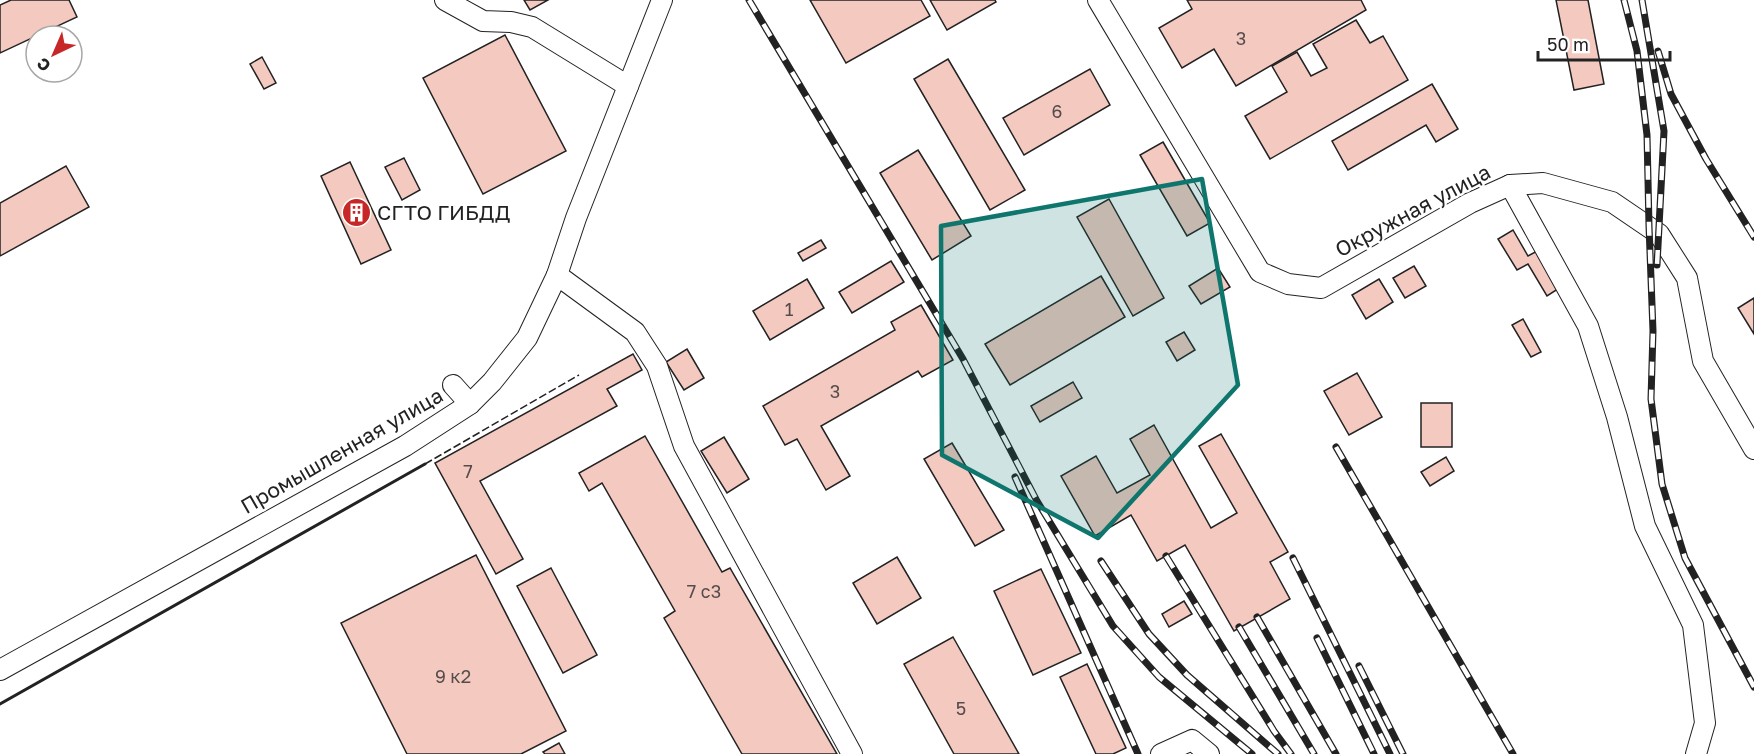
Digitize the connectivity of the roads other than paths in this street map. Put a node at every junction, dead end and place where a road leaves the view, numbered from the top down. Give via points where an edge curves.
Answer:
1 (445, 0) edge
2 (662, 0) edge
3 (1098, 0) edge
4 (628, 86) junction
5 (1510, 185) junction
6 (556, 275) junction
7 (453, 385) dead end
8 (470, 404) junction
9 (1754, 449) edge
10 (0, 670) edge
11 (852, 754) edge
12 (1161, 754) edge
13 (1209, 754) edge
14 (1696, 754) edge

1 - 4 street via 483,21 532,27
2 - 4 street, Промышленная улица
3 - 5 street, Окружная улица via 1260,272 1288,284 1321,288 1470,203
4 - 6 street, Промышленная улица
5 - 9 street, Окружная улица via 1543,183 1612,202 1659,234 1687,278 1703,361
5 - 14 street via 1588,326 1645,526 1694,626 1705,723
6 - 8 street, Промышленная улица via 527,338
6 - 11 street via 635,332 657,366 684,446
7 - 8 street
8 - 10 street, Промышленная улица via 405,446
12 - 13 street via 1192,740

